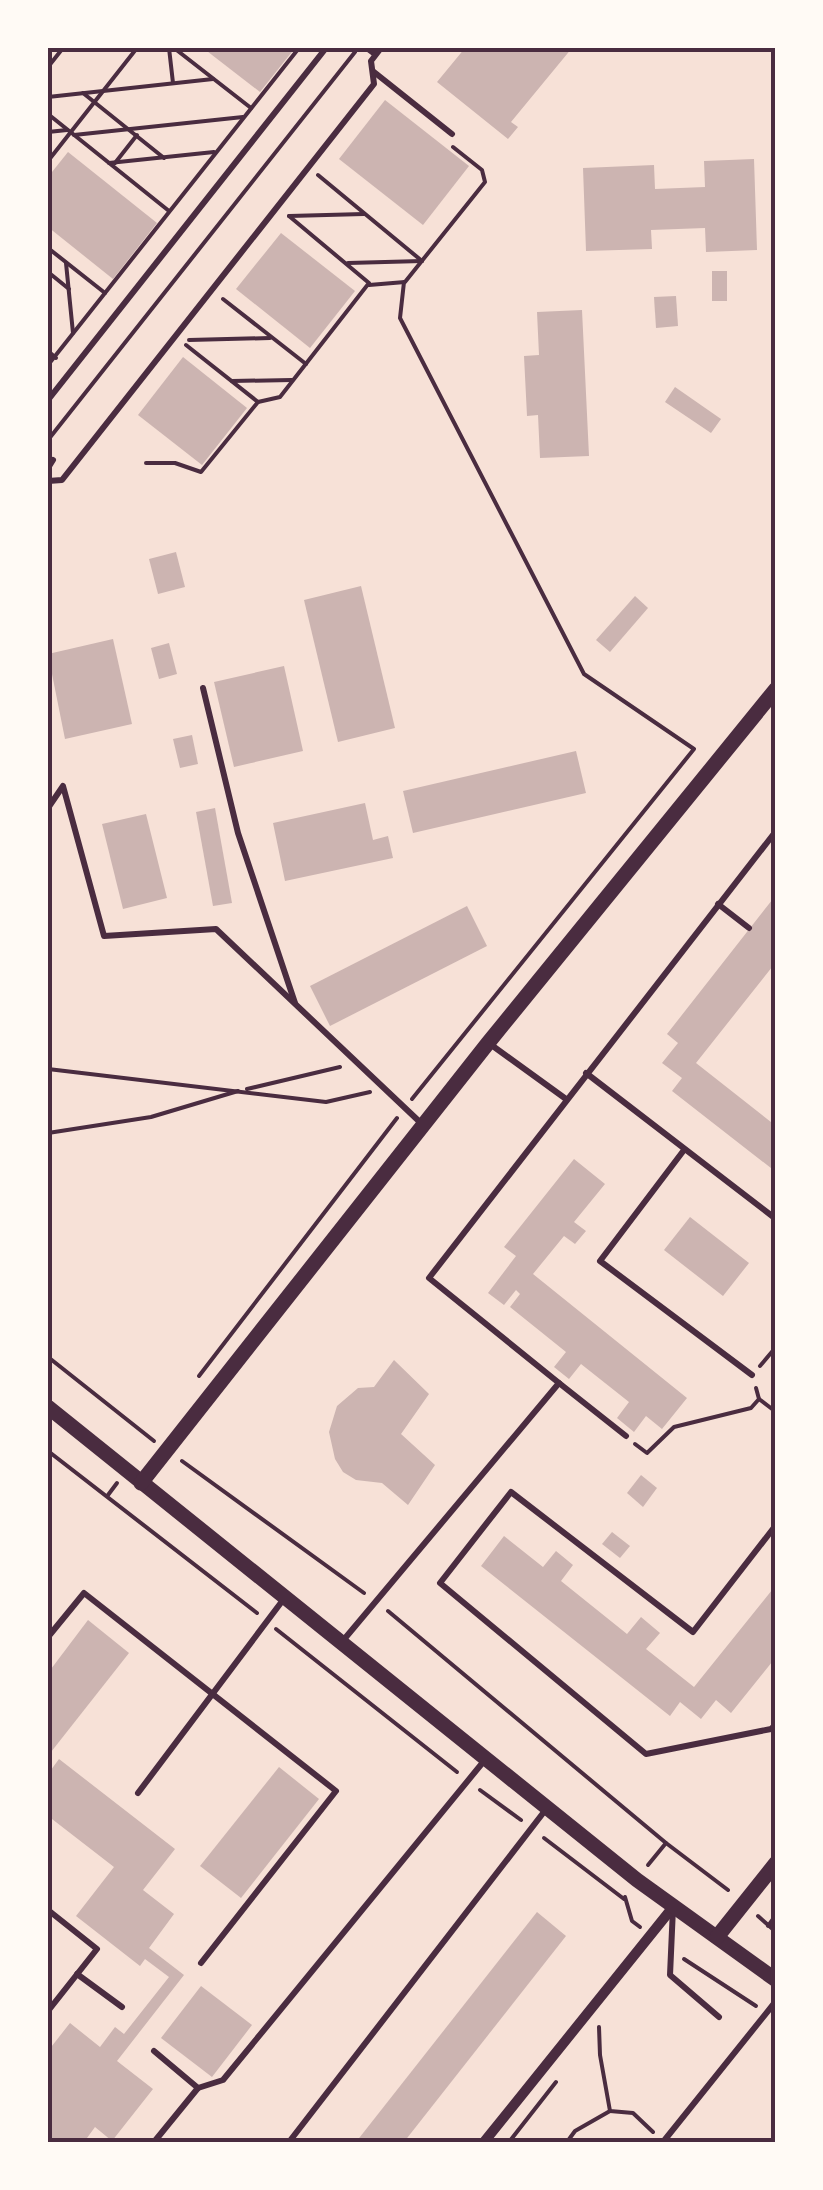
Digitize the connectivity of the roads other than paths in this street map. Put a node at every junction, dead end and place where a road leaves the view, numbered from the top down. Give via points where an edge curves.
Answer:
1 (326, 48) edge
2 (367, 48) edge
3 (378, 51) edge
4 (373, 72) junction
5 (452, 134) road end
6 (48, 400) edge
7 (54, 460) dead end
8 (48, 468) edge
9 (48, 481) edge
10 (203, 688) dead end
11 (776, 689) edge
12 (48, 808) edge
13 (776, 831) edge
14 (718, 904) junction
15 (750, 928) dead end
16 (296, 1005) junction
17 (488, 1043) junction
18 (586, 1073) junction
19 (566, 1099) junction
20 (423, 1124) junction
21 (684, 1150) junction
22 (776, 1219) edge
23 (752, 1376) road end
24 (559, 1384) junction
25 (48, 1407) edge
26 (626, 1436) road end
27 (141, 1483) junction
28 (776, 1525) edge
29 (284, 1600) junction
30 (48, 1638) edge
31 (340, 1644) junction
32 (214, 1693) junction
33 (774, 1726) edge
34 (486, 1759) junction
35 (138, 1793) dead end
36 (548, 1808) junction
37 (776, 1863) edge
38 (673, 1907) junction
39 (48, 1910) edge
40 (718, 1937) junction
41 (201, 1963) dead end
42 (77, 1974) junction
43 (776, 1980) edge
44 (776, 2001) edge
45 (122, 2007) dead end
46 (48, 2011) edge
47 (719, 2017) dead end
48 (154, 2051) dead end
49 (198, 2088) junction
50 (154, 2142) edge
51 (289, 2142) edge
52 (484, 2142) edge
53 (664, 2142) edge

1 - 6 lane
2 - 3 lane
3 - 4 lane
4 - 5 lane
4 - 9 lane via 374,84 62,480
7 - 8 lane
10 - 16 lane via 238,833
11 - 17 street
12 - 16 lane via 64,786 104,936 216,929
13 - 14 lane
14 - 15 lane
14 - 18 lane
16 - 20 lane
17 - 19 lane
17 - 20 street
18 - 19 lane
18 - 21 lane
19 - 24 lane via 429,1278
20 - 27 street
21 - 22 lane
21 - 23 lane via 600,1261
24 - 26 lane
24 - 31 lane
25 - 27 street
27 - 29 street
28 - 33 lane via 693,1632 511,1492 440,1583 646,1754
29 - 31 street
29 - 32 lane
30 - 32 lane via 84,1593
31 - 34 street
32 - 35 lane
32 - 41 lane via 336,1790
34 - 36 street
34 - 49 lane via 223,2080
36 - 38 street
36 - 51 lane
37 - 40 street
38 - 40 street
38 - 47 lane via 670,1975
38 - 52 street
39 - 42 lane via 96,1949
40 - 43 street
42 - 45 lane
42 - 46 lane
44 - 53 lane
48 - 49 lane
49 - 50 lane

